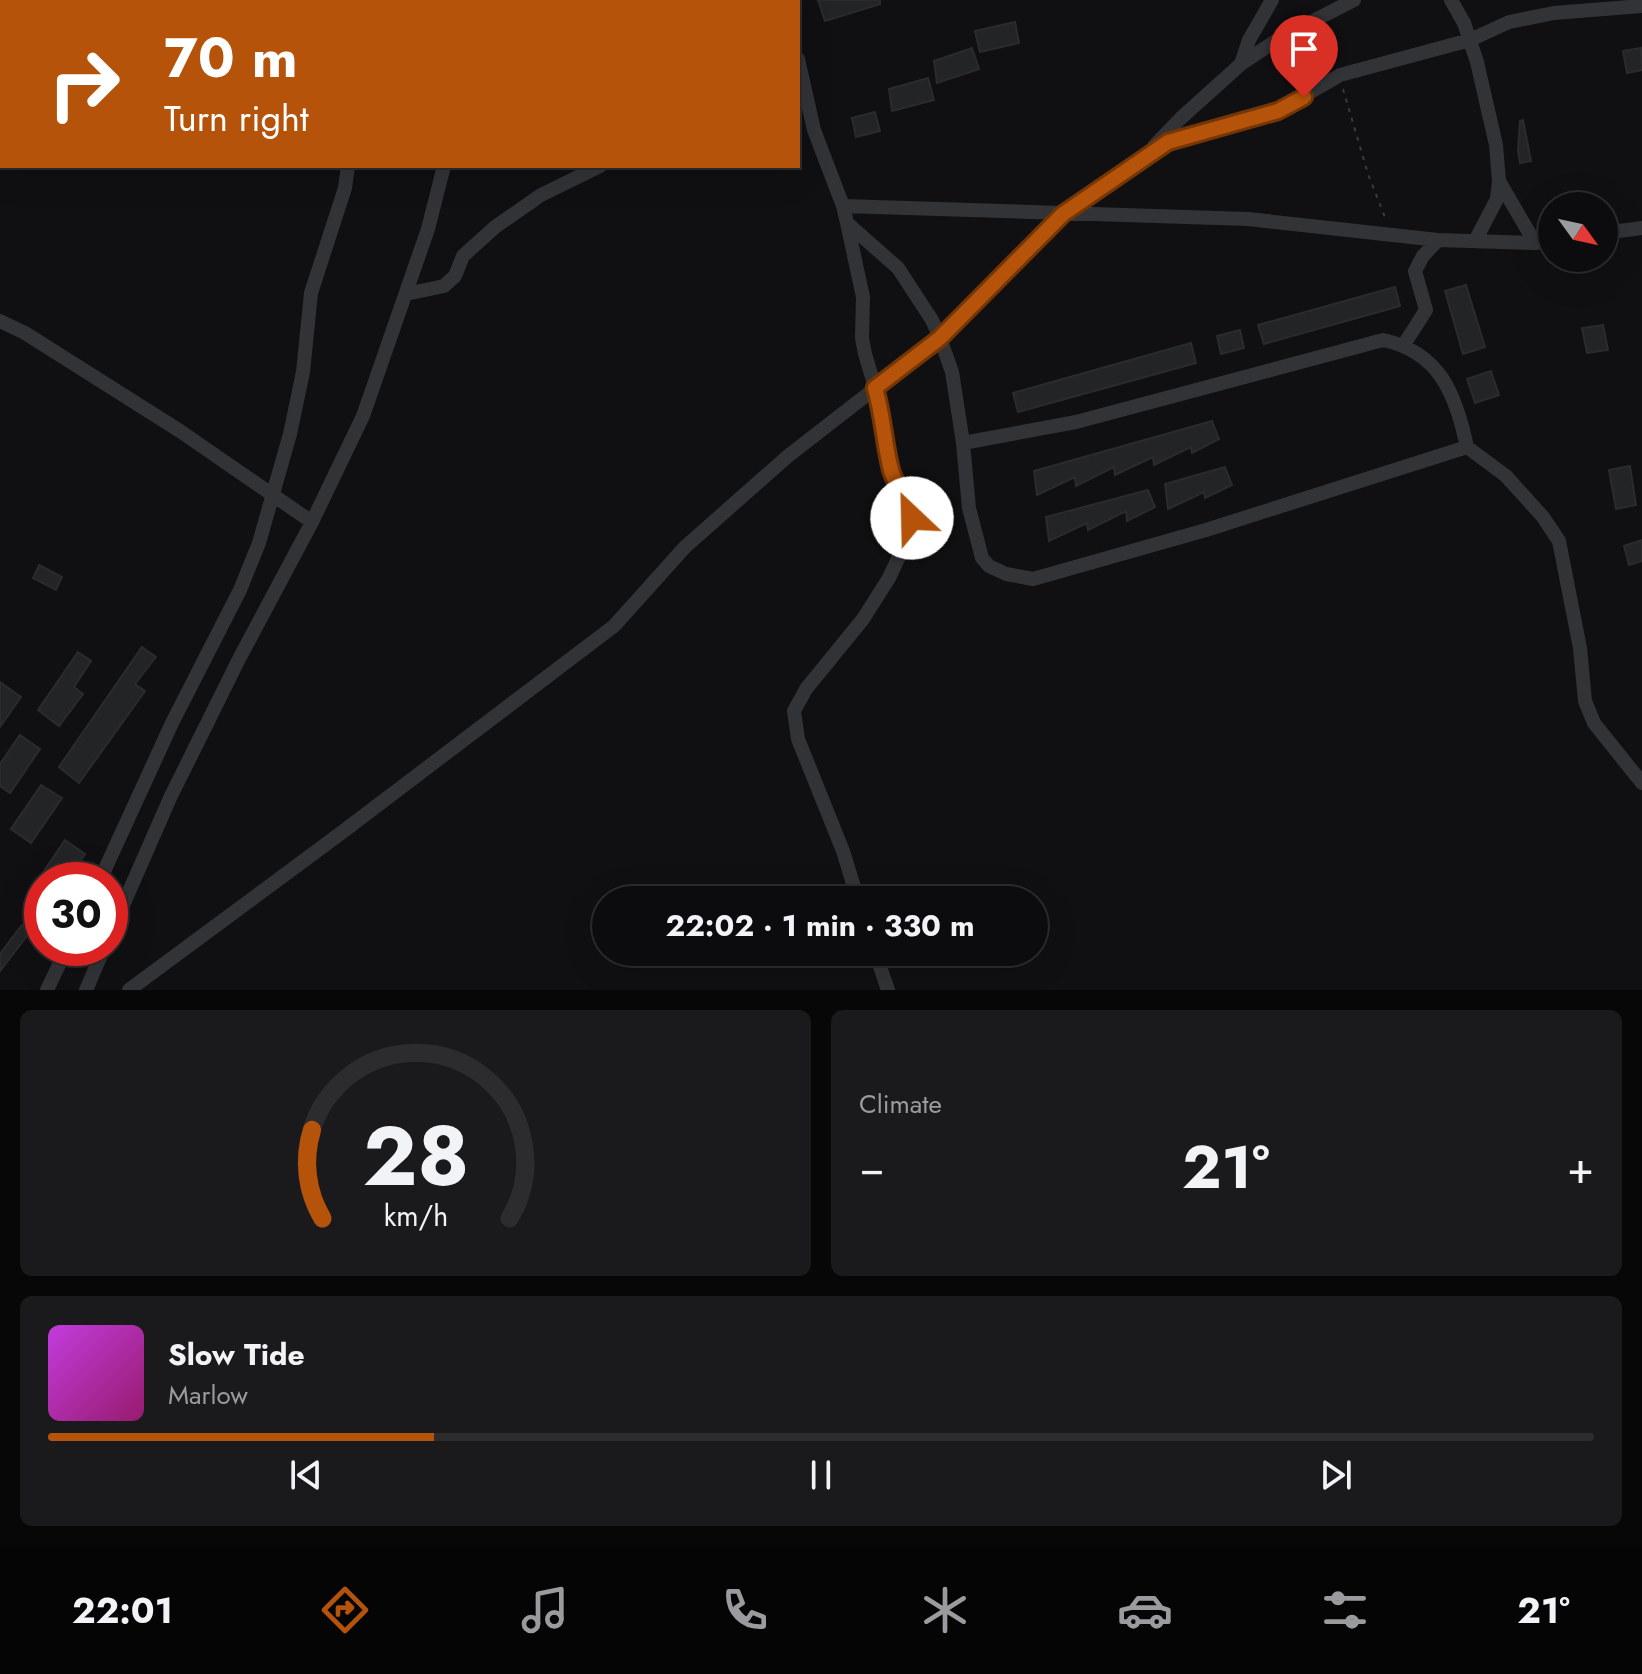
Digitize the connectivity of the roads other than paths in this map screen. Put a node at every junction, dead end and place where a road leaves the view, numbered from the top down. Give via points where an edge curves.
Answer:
1 (1272, 0) edge
2 (1354, 0) edge
3 (1451, 0) edge
4 (1642, 6) edge
5 (1470, 40) junction
6 (1241, 64) junction
7 (800, 68) edge
8 (1137, 164) junction
9 (348, 168) edge
10 (443, 168) edge
11 (596, 168) edge
12 (1499, 181) junction
13 (843, 206) junction
14 (1063, 214) junction
15 (847, 223) junction
16 (1642, 228) edge
17 (1618, 231) edge
18 (1438, 240) junction
19 (1475, 241) junction
20 (1535, 243) junction
21 (1538, 243) edge
22 (406, 294) junction
23 (0, 321) edge
24 (940, 338) junction
25 (1403, 346) junction
26 (875, 388) junction
27 (963, 443) junction
28 (1467, 447) junction
29 (271, 494) junction
30 (312, 522) junction
31 (1642, 783) edge
32 (108, 862) edge
33 (854, 886) edge
34 (128, 894) edge
35 (58, 966) edge
36 (96, 966) edge
37 (880, 966) edge
38 (47, 990) edge
39 (86, 990) edge
40 (129, 990) edge
41 (888, 990) edge

1 - 6 street
2 - 6 street
3 - 5 street
4 - 5 street via 1554,13 1509,22
5 - 8 street via 1340,75 1278,111 1168,142
5 - 12 street via 1496,145
6 - 8 street
7 - 13 street via 814,130
8 - 14 street
9 - 29 street via 311,293 303,372
10 - 22 street
11 - 22 street via 541,195 495,227 463,256 444,286
12 - 19 street via 1497,199
12 - 20 street
13 - 14 street
13 - 15 street
14 - 18 street via 1248,219
14 - 24 street
15 - 24 street via 898,268
15 - 26 street via 863,297 862,338
16 - 17 street
18 - 19 street
18 - 25 street via 1415,271 1426,310
19 - 20 street
20 - 21 street
22 - 30 street via 363,416
23 - 29 street via 180,431
24 - 26 street
24 - 27 street via 952,372
25 - 27 street via 1383,340 1076,422
25 - 28 street via 1440,374 1458,406
26 - 33 street via 893,475 911,508 909,535 863,619 794,711 798,739
26 - 40 street via 685,547 614,626
27 - 28 street via 969,508 982,558 1006,574 1033,579
28 - 31 street via 1506,476 1559,541 1585,701 1594,723
29 - 30 street
29 - 32 street via 240,590
30 - 34 street via 170,798
35 - 38 street
36 - 39 street
37 - 41 street

